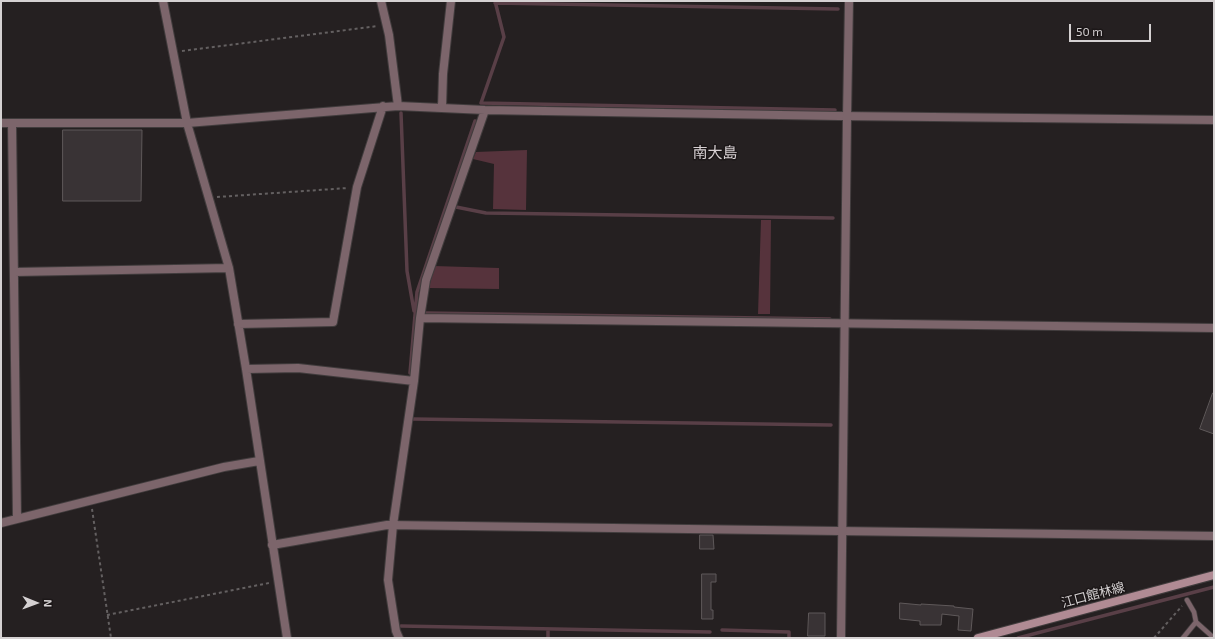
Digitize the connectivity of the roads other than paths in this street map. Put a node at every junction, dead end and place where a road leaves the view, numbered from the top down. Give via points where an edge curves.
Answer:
1 (163, 1) edge
2 (381, 1) edge
3 (451, 1) edge
4 (849, 1) edge
5 (382, 106) junction
6 (398, 106) junction
7 (442, 108) junction
8 (485, 110) junction
9 (847, 117) junction
10 (1214, 120) edge
11 (1, 123) edge
12 (12, 123) junction
13 (187, 123) junction
14 (229, 268) junction
15 (14, 272) junction
16 (420, 318) junction
17 (238, 324) junction
18 (845, 324) junction
19 (1214, 328) edge
20 (246, 369) junction
21 (414, 381) junction
22 (259, 461) junction
23 (17, 519) junction
24 (1, 523) edge
25 (393, 525) junction
26 (842, 531) junction
27 (1214, 536) edge
28 (272, 545) junction
29 (1214, 575) edge
30 (1187, 600) road end
31 (1196, 622) junction
32 (287, 638) edge
33 (399, 638) edge
34 (840, 638) edge
35 (978, 638) edge
36 (1182, 638) edge
37 (1214, 638) edge

1 - 13 street
2 - 6 street via 387,25
3 - 7 street
4 - 9 street
5 - 6 street
5 - 13 street
5 - 17 street via 357,187 333,322
6 - 7 street
7 - 8 street
8 - 9 street
8 - 16 street via 426,280
9 - 10 street
9 - 18 street
11 - 12 street
12 - 13 street
12 - 15 street
13 - 14 street
14 - 15 street
14 - 17 street
15 - 23 street
16 - 18 street
16 - 21 street
17 - 20 street
18 - 19 street
18 - 26 street
20 - 21 street via 298,368
20 - 22 street
21 - 25 street
22 - 23 street via 224,467
22 - 28 street
23 - 24 street
25 - 26 street
25 - 28 street
25 - 33 street via 388,580
26 - 27 street
26 - 34 street
28 - 32 street
29 - 35 main road, 江口館林線
30 - 31 lane
31 - 36 lane
31 - 37 lane

